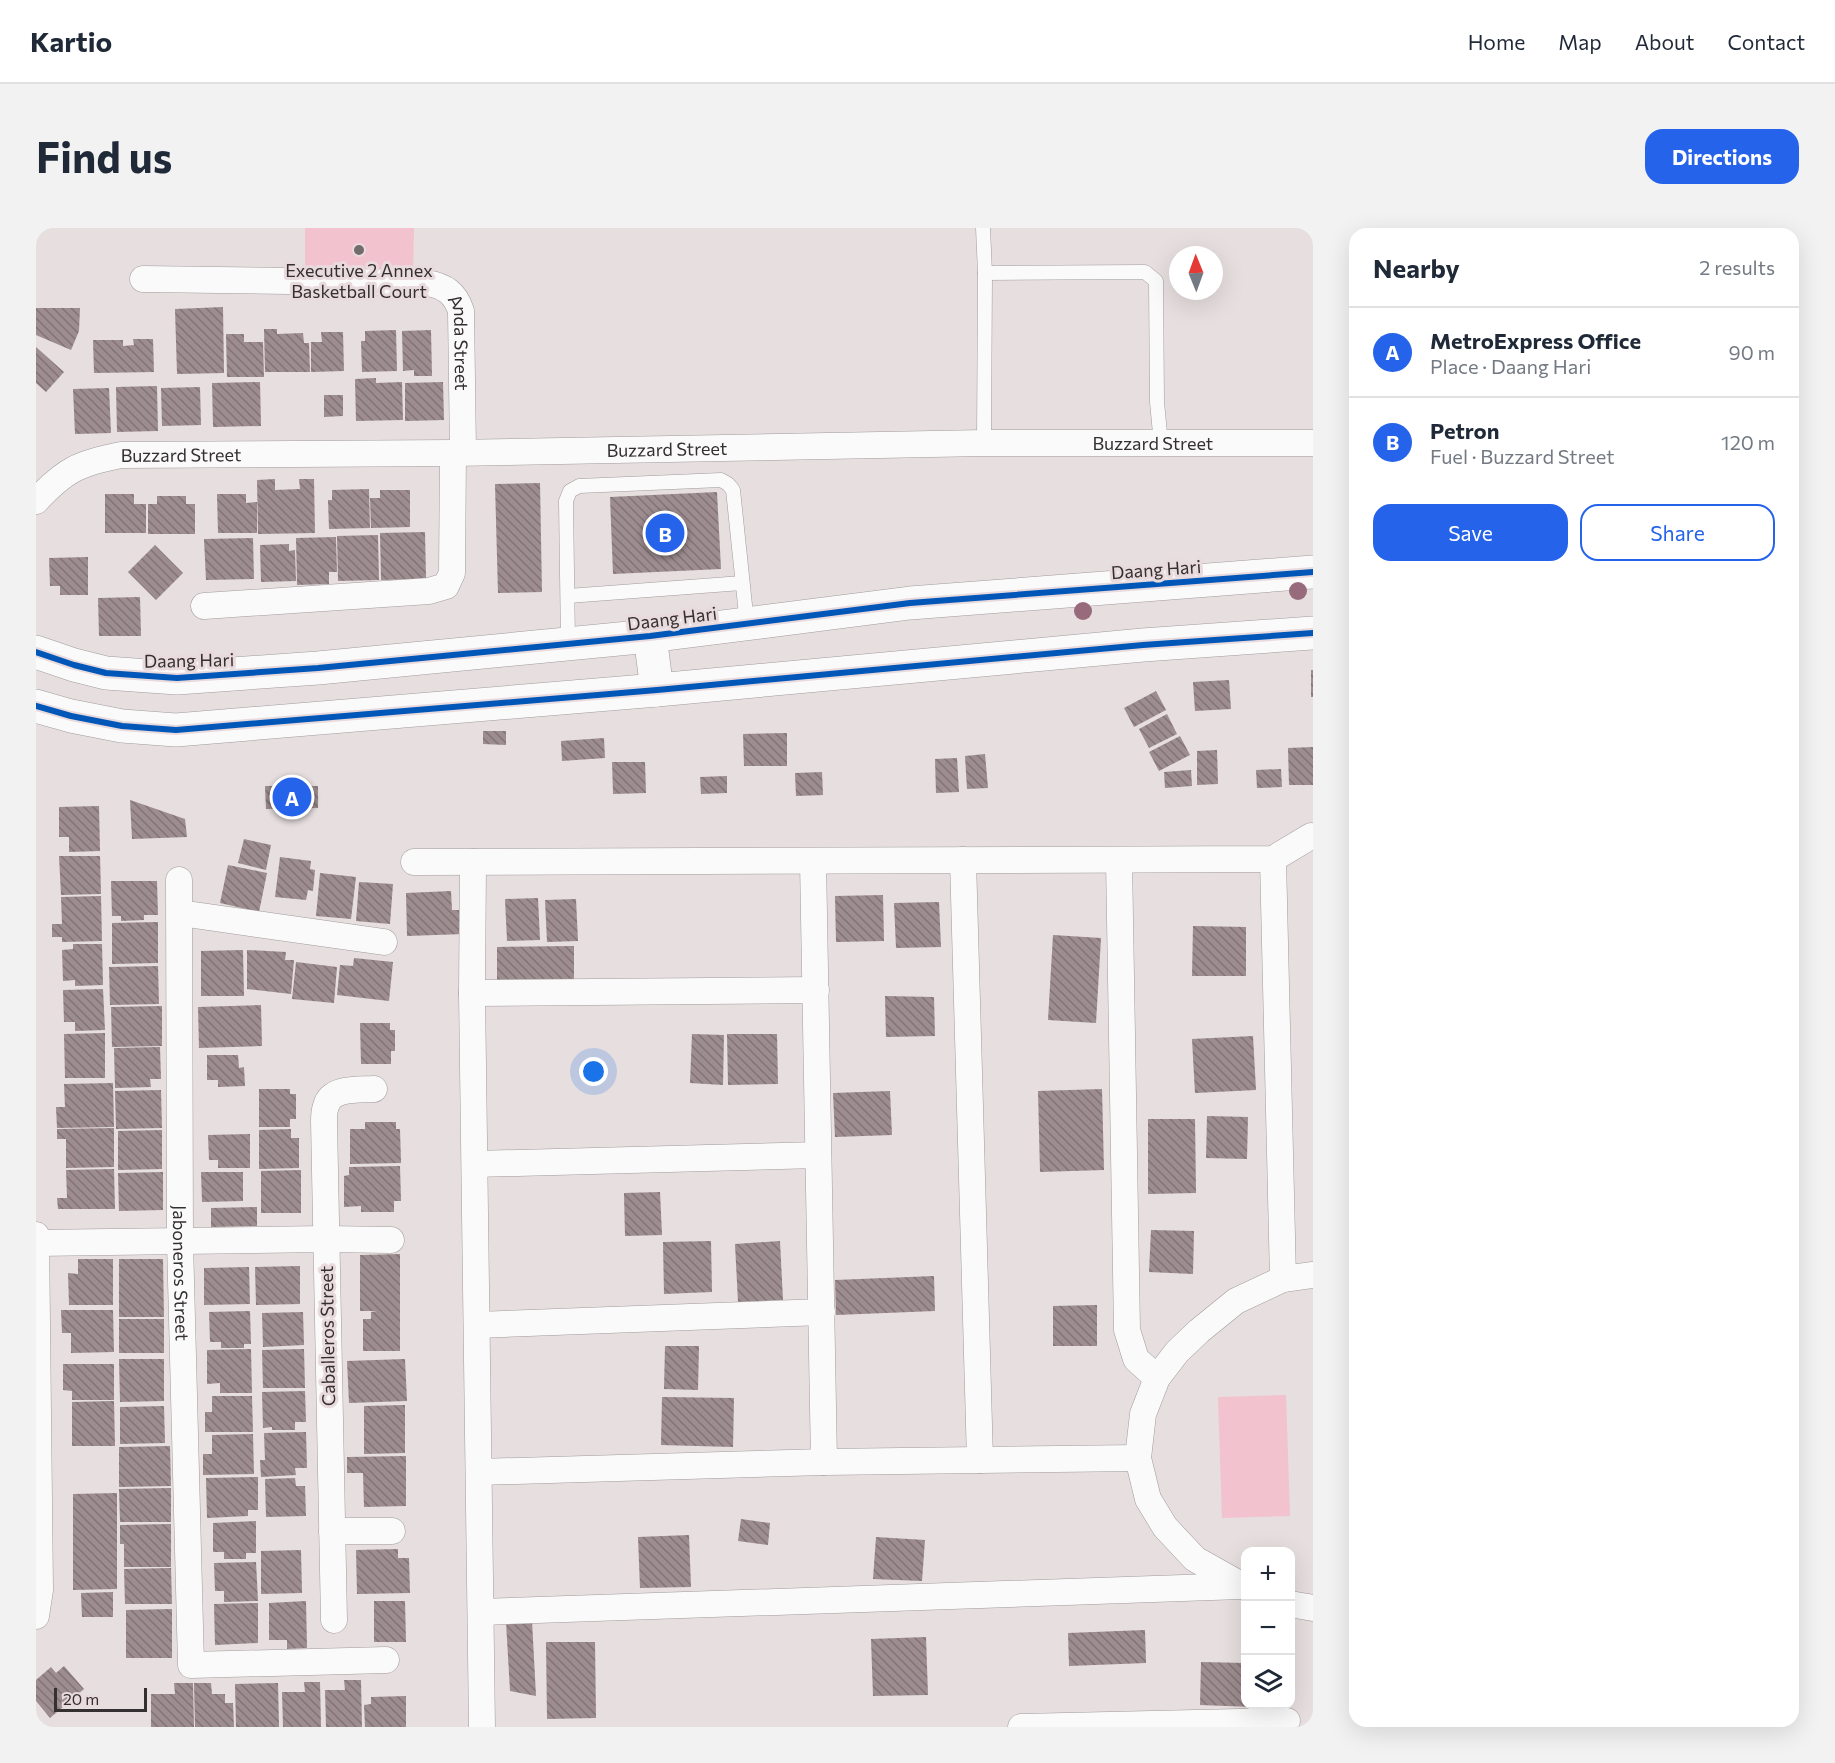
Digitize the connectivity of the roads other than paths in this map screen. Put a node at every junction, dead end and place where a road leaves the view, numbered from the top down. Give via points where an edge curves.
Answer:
1 (983, 228) edge
2 (984, 273) junction
3 (143, 279) dead end
4 (984, 443) junction
5 (1161, 444) junction
6 (1313, 444) edge
7 (458, 452) junction
8 (36, 501) edge
9 (1313, 572) edge
10 (742, 583) junction
11 (568, 596) junction
12 (204, 606) dead end
13 (747, 624) junction
14 (1313, 633) edge
15 (650, 636) junction
16 (568, 644) junction
17 (36, 652) edge
18 (657, 690) junction
19 (36, 706) edge
20 (1311, 836) dead end
21 (1273, 859) junction
22 (963, 860) junction
23 (1119, 860) junction
24 (813, 861) junction
25 (414, 862) dead end
26 (473, 862) junction
27 (179, 880) dead end
28 (180, 913) junction
29 (384, 942) dead end
30 (816, 990) junction
31 (472, 993) junction
32 (374, 1089) dead end
33 (818, 1155) junction
34 (475, 1164) junction
35 (36, 1235) edge
36 (325, 1239) junction
37 (391, 1240) dead end
38 (180, 1242) junction
39 (36, 1244) edge
40 (1313, 1275) edge
41 (1283, 1279) junction
42 (822, 1312) junction
43 (477, 1325) junction
44 (1157, 1378) junction
45 (1138, 1458) junction
46 (980, 1460) junction
47 (824, 1462) junction
48 (479, 1472) junction
49 (332, 1531) junction
50 (392, 1531) dead end
51 (1241, 1585) edge
52 (1241, 1587) edge
53 (1295, 1605) edge
54 (1313, 1608) edge
55 (481, 1612) junction
56 (36, 1616) edge
57 (334, 1620) dead end
58 (386, 1660) dead end
59 (1287, 1718) edge
60 (482, 1727) edge
61 (1021, 1727) edge

1 - 2 lane
2 - 4 lane
2 - 5 lane via 1145,272 1156,281
3 - 7 street, Anda Street via 440,285 457,299 460,310
4 - 5 street, Buzzard Street
4 - 7 street, Buzzard Street
5 - 6 street, Buzzard Street
7 - 8 street, Buzzard Street via 120,456 73,469
7 - 12 street, Anda Street via 452,573 446,586 429,591
9 - 13 main road, Daang Hari via 910,603
10 - 11 lane
10 - 11 lane via 733,490 728,484 721,480 579,486 570,491 566,501
10 - 13 lane
11 - 16 lane
13 - 15 main road, Daang Hari
14 - 18 main road
15 - 16 main road, Daang Hari
15 - 18 main road
16 - 17 main road, Daang Hari via 177,678 106,673
18 - 19 main road via 176,729 122,726
20 - 21 street
21 - 23 street
21 - 41 street
22 - 23 street
22 - 24 street
22 - 46 street
23 - 44 street via 1128,1330 1136,1359
24 - 26 street
24 - 30 street
25 - 26 street
26 - 31 street
27 - 28 street, Jaboneros Street
28 - 29 street
28 - 38 street, Jaboneros Street
30 - 31 street
30 - 33 street
31 - 34 street
32 - 36 street, Caballeros Street via 336,1093 326,1104
33 - 34 street
33 - 42 street
34 - 43 street
35 - 39 street
36 - 37 street
36 - 38 street
36 - 49 street, Caballeros Street
38 - 39 street
38 - 58 street, Jaboneros Street via 191,1665
39 - 56 street via 40,1590
40 - 41 street
41 - 44 street via 1236,1301 1177,1352
42 - 43 street
42 - 47 street
43 - 48 street
44 - 45 street via 1143,1414
45 - 46 street
45 - 51 street via 1148,1498 1165,1527 1195,1559
46 - 47 street
47 - 48 street
48 - 55 street
49 - 50 street
49 - 57 street, Caballeros Street
52 - 55 street
53 - 54 street
55 - 60 street
59 - 61 street

